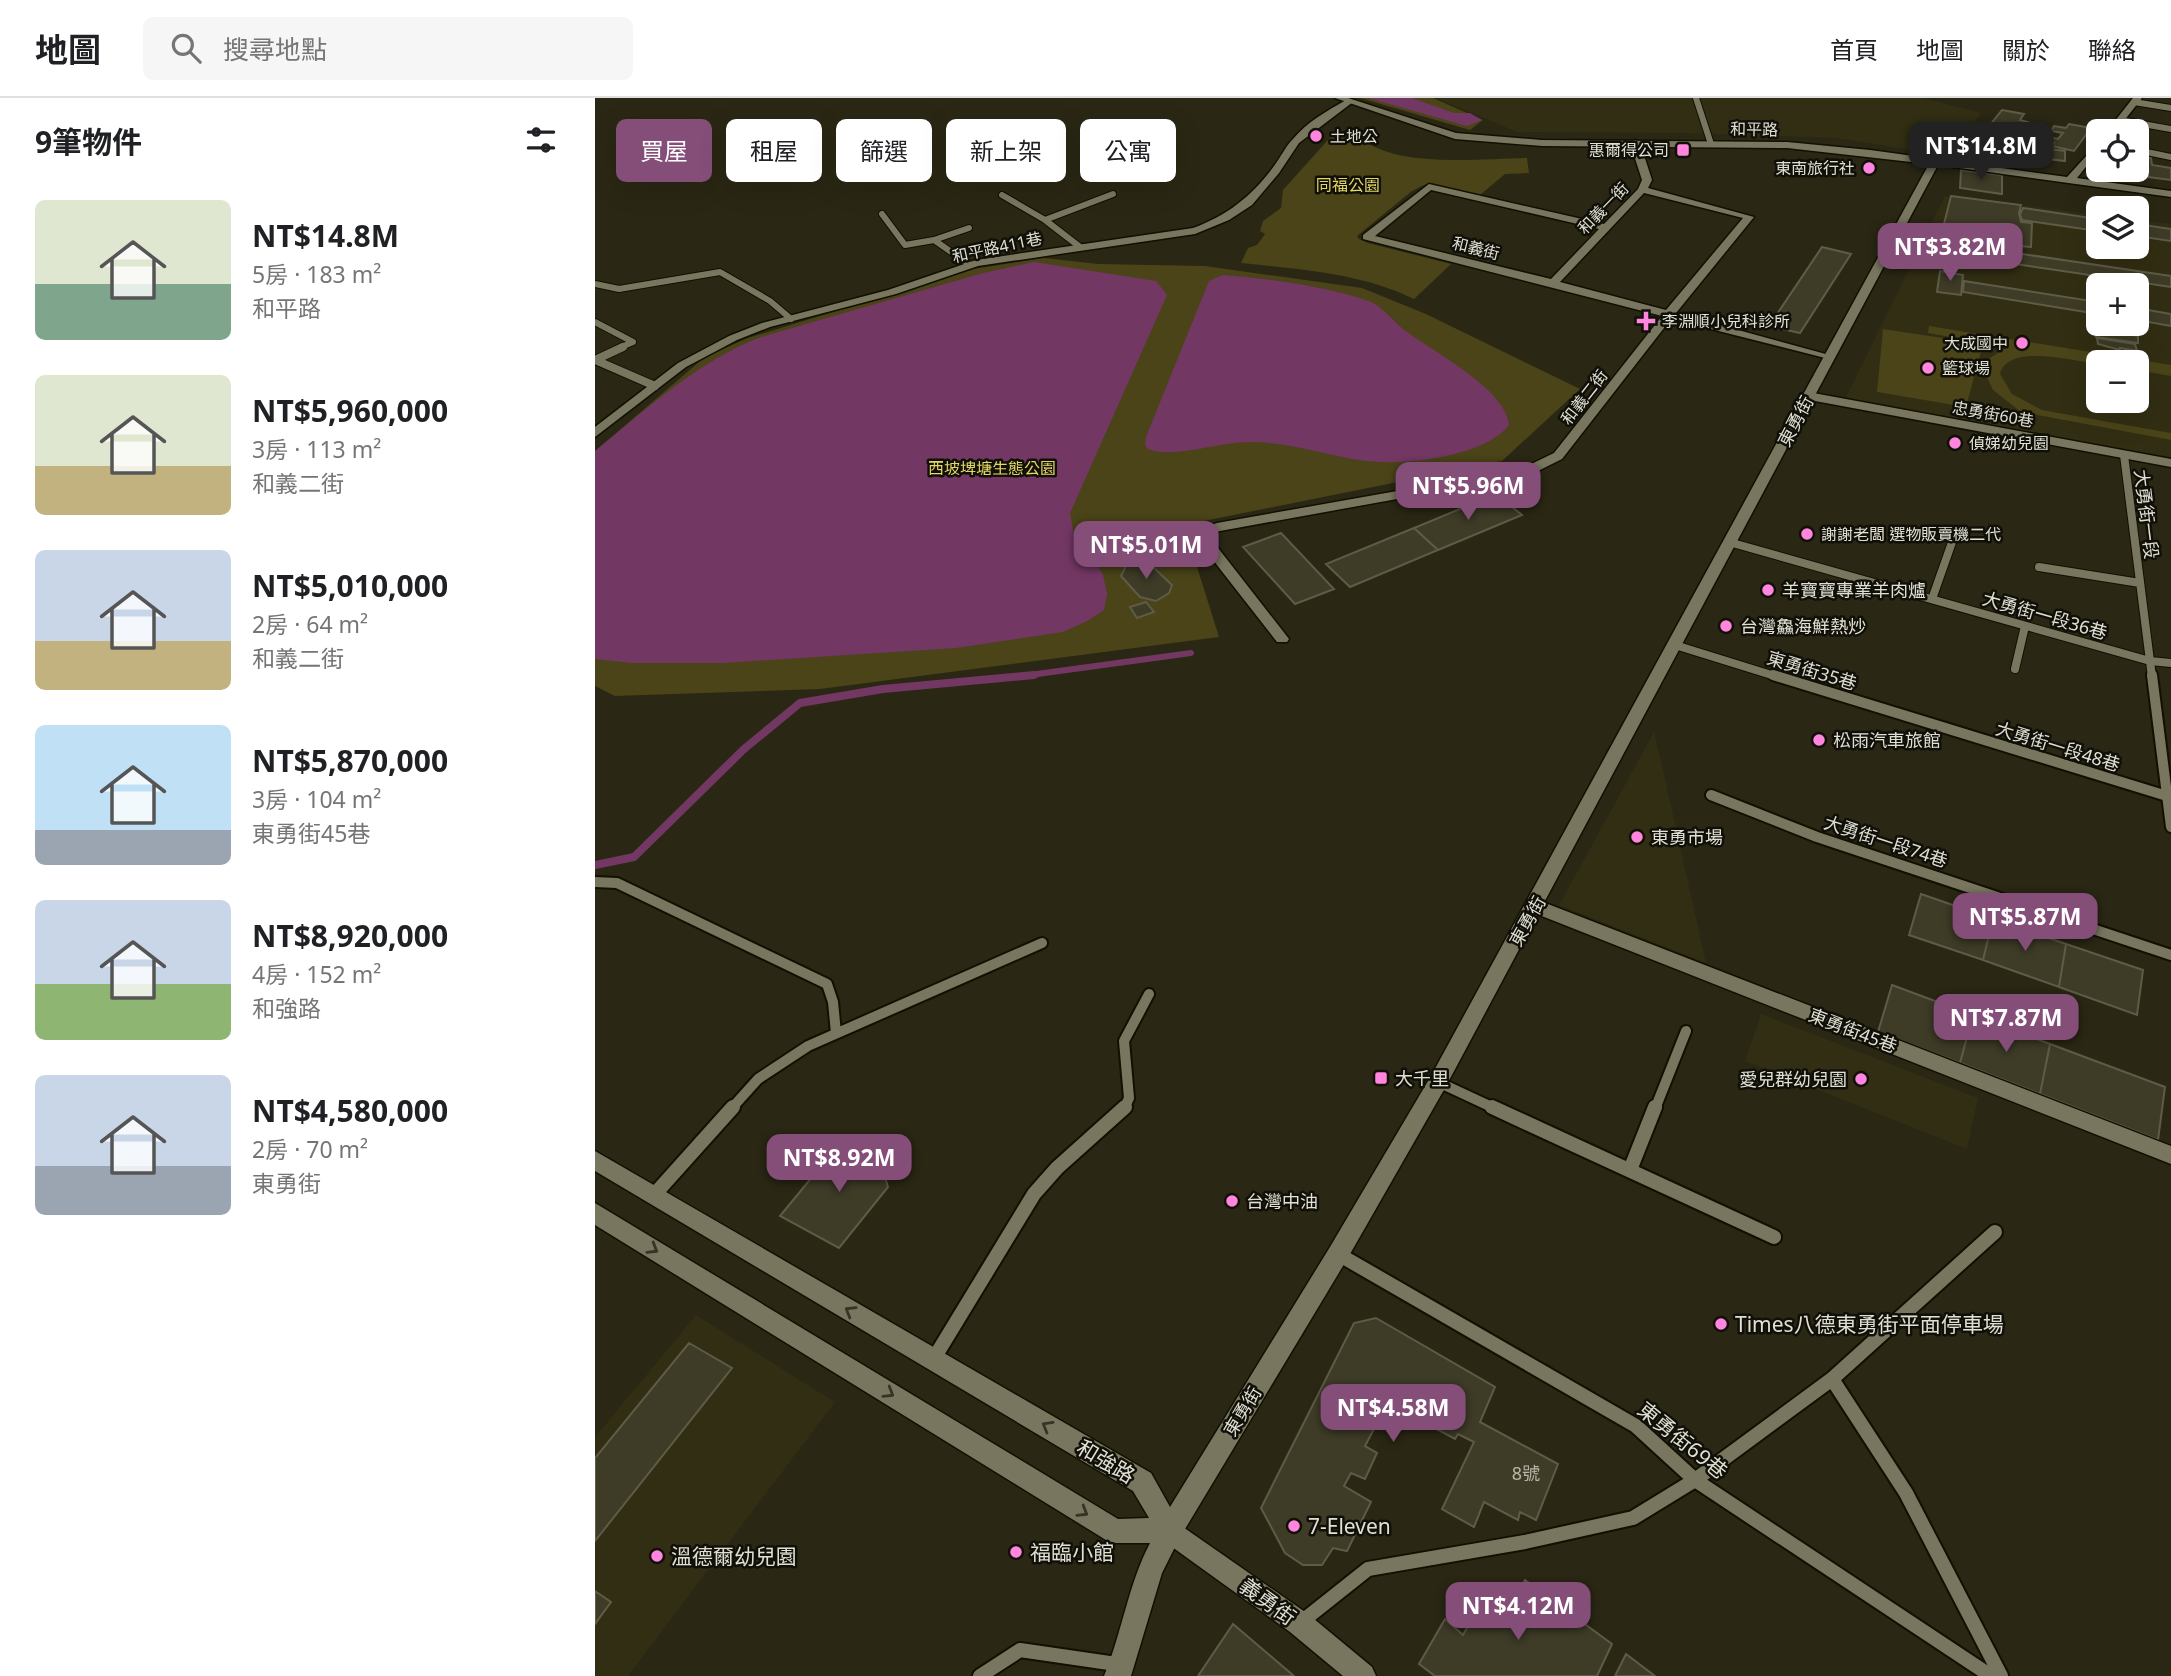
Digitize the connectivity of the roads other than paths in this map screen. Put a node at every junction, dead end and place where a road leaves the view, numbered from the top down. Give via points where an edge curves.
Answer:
1 (1696, 98) edge
2 (1344, 100) edge
3 (2136, 100) edge
4 (2171, 108) edge
5 (2121, 119) edge
6 (2149, 125) edge
7 (2171, 129) edge
8 (1635, 143) junction
9 (1711, 144) junction
10 (2149, 152) edge
11 (2171, 156) edge
12 (2086, 161) edge
13 (1935, 162) junction
14 (2070, 180) junction
15 (1642, 190) junction
16 (1113, 194) dead end
17 (2171, 194) edge
18 (1002, 195) dead end
19 (882, 214) dead end
20 (1045, 220) junction
21 (1606, 227) junction
22 (969, 228) dead end
23 (934, 240) junction
24 (1080, 247) junction
25 (970, 265) junction
26 (1553, 283) junction
27 (595, 284) edge
28 (1669, 314) junction
29 (792, 319) junction
30 (595, 322) edge
31 (1829, 358) junction
32 (595, 360) edge
33 (655, 386) junction
34 (1808, 396) junction
35 (595, 433) edge
36 (2124, 455) junction
37 (2171, 463) edge
38 (1956, 531) dead end
39 (1729, 542) junction
40 (2039, 567) dead end
41 (2140, 583) junction
42 (1931, 599) junction
43 (2025, 626) junction
44 (1282, 639) dead end
45 (1675, 645) junction
46 (2150, 661) junction
47 (2171, 663) edge
48 (2015, 669) dead end
49 (1941, 726) joint
50 (1711, 795) dead end
51 (2167, 796) junction
52 (2171, 827) edge
53 (595, 882) edge
54 (1535, 906) junction
55 (1042, 943) dead end
56 (2171, 954) edge
57 (1149, 994) dead end
58 (1686, 1031) dead end
59 (836, 1033) junction
60 (1438, 1082) junction
61 (2171, 1154) edge
62 (595, 1160) edge
63 (1630, 1170) junction
64 (654, 1195) junction
65 (595, 1213) edge
66 (1996, 1232) dead end
67 (1774, 1237) dead end
68 (1338, 1254) junction
69 (933, 1360) junction
70 (1832, 1379) junction
71 (1695, 1480) junction
72 (1170, 1530) junction
73 (1299, 1623) junction
74 (1120, 1671) edge
75 (980, 1676) edge
76 (1363, 1676) edge
77 (1991, 1676) edge
78 (2001, 1676) edge

1 - 9 lane
2 - 8 street, 和平路 via 1455,136 1542,143
2 - 24 street, 和平路411巷 via 1288,150 1249,205 1234,216 1195,231
3 - 4 lane
3 - 5 street
6 - 7 lane
8 - 9 street, 和平路
8 - 15 street, 和義一街 via 1647,180
9 - 13 street, 和平路 via 1787,145
10 - 11 lane
12 - 14 street
13 - 14 street, 和平路
13 - 31 street, 東勇街
14 - 17 street, 和平路
15 - 21 street, 和義一街
15 - 28 street, 和義二街 via 1749,217
16 - 20 lane
18 - 20 lane
19 - 23 lane via 905,245
20 - 24 lane
21 - 26 street, 和義一街
21 - 26 street, 和義街 via 1429,187 1367,237
22 - 23 lane
23 - 25 lane
24 - 25 street, 和平路411巷
25 - 29 street, 和平路411巷
26 - 28 street, 和義街
27 - 29 lane via 633,288 720,272
28 - 31 street, 和義街
28 - 44 street, 和義二街 via 1558,456 1538,467 1217,527 1200,534
29 - 33 street, 和平路411巷 via 705,351
30 - 32 lane via 633,342
31 - 34 street, 東勇街
32 - 33 lane
33 - 35 street, 和平路411巷
34 - 36 street, 忠勇街60巷
34 - 39 street, 東勇街
36 - 37 street, 忠勇街60巷
36 - 41 lane, 大勇街一段
38 - 42 lane
39 - 42 lane, 大勇街一段36巷
39 - 45 street, 東勇街
40 - 41 lane
41 - 46 lane, 大勇街一段
42 - 43 lane, 大勇街一段36巷
43 - 46 lane, 大勇街一段36巷
43 - 48 lane
45 - 49 lane, 東勇街35巷
45 - 54 street, 東勇街
46 - 47 lane, 大勇街一段36巷
46 - 51 lane, 大勇街一段
49 - 51 lane, 大勇街一段48巷
50 - 56 lane, 大勇街一段74巷 via 1817,837
51 - 52 lane, 大勇街一段
53 - 59 lane via 617,883 827,984
54 - 60 street, 東勇街
54 - 61 street, 東勇街45巷
55 - 59 lane
57 - 69 lane via 1124,1041 1129,1098 1123,1111 1056,1168 1034,1194
58 - 63 lane
59 - 64 lane via 758,1079
60 - 63 lane
60 - 68 street, 東勇街
62 - 64 street, 和強路
63 - 67 lane
69 -> 64 street, 和強路
65 -> 72 street via 1115,1531
66 - 70 lane
68 - 71 lane, 東勇街69巷 via 1636,1426
68 - 72 street, 東勇街
72 -> 69 street, 和強路 via 1142,1482
70 - 71 lane
70 - 78 lane via 1906,1493
71 - 73 lane via 1633,1518 1368,1569
71 - 77 lane, 東勇街69巷
72 - 73 street, 義勇街
72 - 74 street, 東勇街 via 1150,1569
73 - 76 street, 義勇街
74 - 75 lane via 1020,1650

